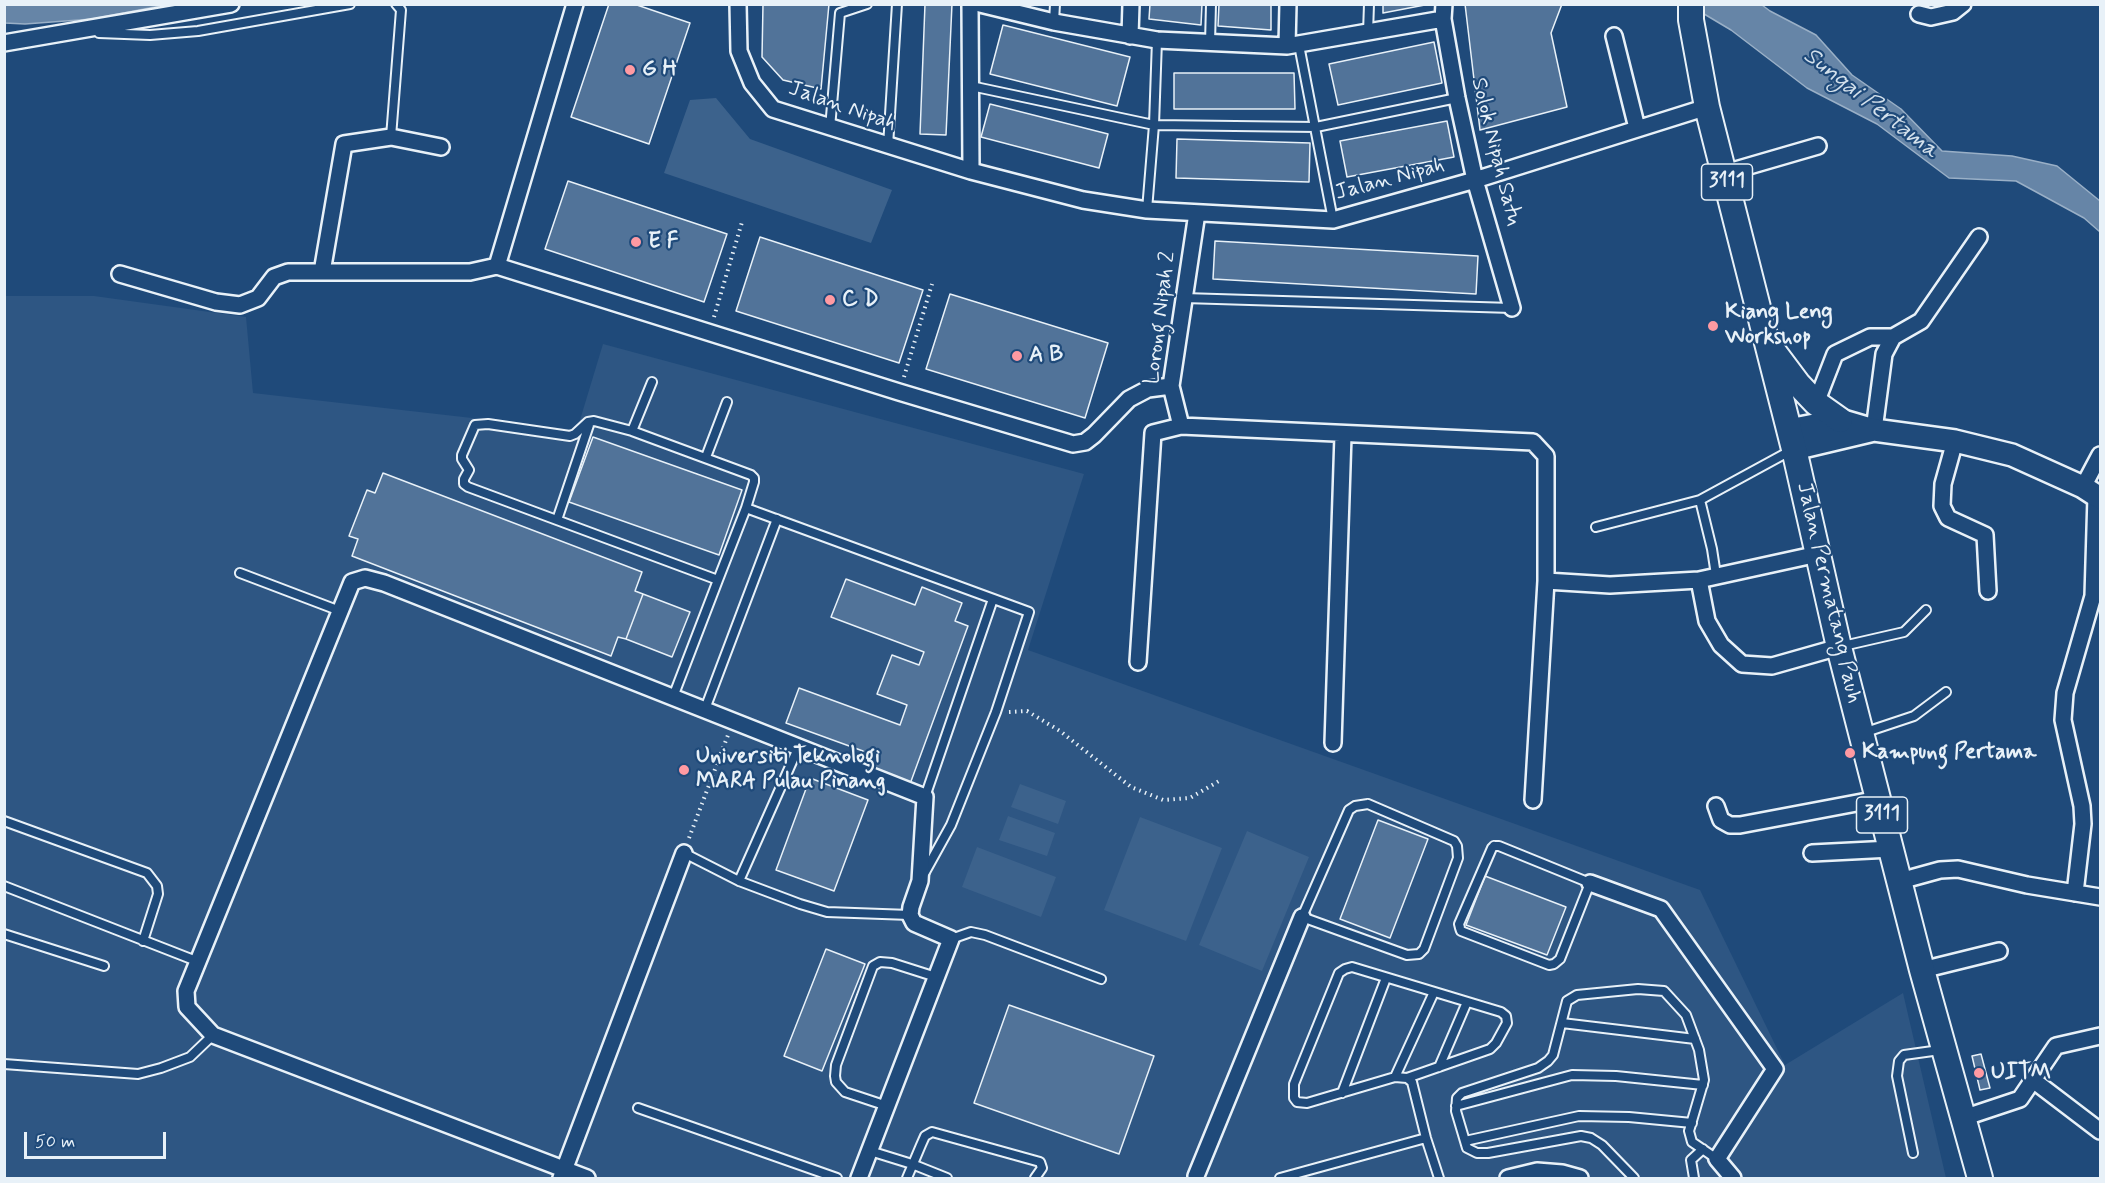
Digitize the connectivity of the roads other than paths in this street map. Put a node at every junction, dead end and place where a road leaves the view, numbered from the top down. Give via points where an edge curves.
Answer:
1 (231, 4) edge
2 (350, 4) edge
3 (396, 4) edge
4 (575, 4) edge
5 (738, 4) edge
6 (867, 4) edge
7 (897, 4) edge
8 (970, 4) edge
9 (980, 4) edge
10 (1055, 4) edge
11 (1131, 4) edge
12 (1211, 4) edge
13 (1288, 4) edge
14 (1369, 4) edge
15 (1963, 4) edge
16 (1443, 12) edge
17 (1691, 12) edge
18 (1918, 14) dead end
19 (1054, 22) junction
20 (1368, 33) junction
21 (1130, 36) junction
22 (1614, 36) dead end
23 (42, 37) junction
24 (1157, 40) junction
25 (4, 43) edge
26 (1210, 43) junction
27 (1293, 46) junction
28 (970, 86) junction
29 (1457, 98) junction
30 (1707, 107) junction
31 (1154, 125) junction
32 (1316, 127) junction
33 (830, 128) junction
34 (1636, 128) junction
35 (392, 137) junction
36 (888, 146) junction
37 (1818, 146) dead end
38 (441, 147) dead end
39 (970, 171) junction
40 (1725, 174) junction
41 (1475, 180) junction
42 (1147, 210) junction
43 (1197, 213) junction
44 (1333, 220) junction
45 (1980, 237) dead end
46 (497, 266) junction
47 (322, 272) junction
48 (120, 274) dead end
49 (1184, 298) junction
50 (1512, 308) joint
51 (1893, 337) junction
52 (1767, 342) junction
53 (652, 382) dead end
54 (1171, 386) junction
55 (727, 402) dead end
56 (1816, 404) junction
57 (1840, 420) junction
58 (591, 421) junction
59 (1180, 426) junction
60 (1874, 430) junction
61 (632, 431) junction
62 (1343, 435) junction
63 (1792, 439) junction
64 (1955, 441) junction
65 (2100, 455) edge
66 (706, 457) junction
67 (2093, 493) edge
68 (1700, 500) junction
69 (746, 508) junction
70 (777, 519) junction
71 (557, 520) junction
72 (1596, 527) dead end
73 (1818, 554) junction
74 (240, 573) dead end
75 (1716, 574) junction
76 (718, 580) junction
77 (1699, 580) junction
78 (1546, 581) junction
79 (1988, 591) dead end
80 (993, 599) junction
81 (1926, 610) dead end
82 (340, 611) junction
83 (1839, 647) junction
84 (1138, 663) dead end
85 (1946, 692) dead end
86 (673, 696) junction
87 (705, 709) junction
88 (1861, 734) junction
89 (1333, 743) dead end
90 (799, 746) junction
91 (925, 797) junction
92 (1878, 799) junction
93 (1533, 800) dead end
94 (1716, 806) dead end
95 (4, 821) edge
96 (1891, 849) junction
97 (684, 853) joint
98 (1812, 853) dead end
99 (920, 880) junction
100 (1900, 880) junction
101 (739, 881) junction
102 (1590, 883) junction
103 (4, 886) edge
104 (2075, 893) junction
105 (2100, 897) edge
106 (910, 915) junction
107 (1302, 917) junction
108 (4, 934) edge
109 (951, 939) junction
110 (143, 941) junction
111 (1999, 951) dead end
112 (199, 962) junction
113 (104, 966) dead end
114 (1922, 970) junction
115 (936, 977) junction
116 (1386, 978) junction
117 (1101, 979) dead end
118 (1434, 992) junction
119 (1467, 1002) junction
120 (1562, 1023) junction
121 (213, 1035) junction
122 (2100, 1036) edge
123 (1695, 1039) junction
124 (1944, 1049) junction
125 (4, 1064) edge
126 (1438, 1067) junction
127 (1395, 1077) junction
128 (1407, 1078) junction
129 (2032, 1080) junction
130 (1703, 1085) junction
131 (1342, 1093) junction
132 (887, 1106) junction
133 (1456, 1106) junction
134 (638, 1108) dead end
135 (1963, 1118) junction
136 (1692, 1124) junction
137 (2100, 1131) edge
138 (1426, 1138) junction
139 (1465, 1141) junction
140 (1703, 1149) junction
141 (870, 1151) junction
142 (1914, 1153) dead end
143 (1717, 1159) junction
144 (912, 1164) junction
145 (563, 1174) edge
146 (1196, 1178) edge
147 (587, 1179) edge
148 (837, 1179) edge
149 (859, 1179) edge
150 (907, 1179) edge
151 (947, 1179) edge
152 (1035, 1179) edge
153 (1280, 1179) edge
154 (1439, 1179) edge
155 (1508, 1179) edge
156 (1580, 1179) edge
157 (1634, 1179) edge
158 (1694, 1179) edge
159 (1732, 1179) edge
160 (1980, 1179) edge

1 - 23 street
2 - 23 lane via 198,31
3 - 35 lane via 401,10
4 - 46 street
5 - 33 street, Jalan Nipah via 739,51 752,83 773,109
6 - 33 lane via 840,13
7 - 36 lane
8 - 28 street
9 - 19 street
10 - 19 lane
11 - 21 street
12 - 26 lane
13 - 27 street
14 - 20 lane
15 - 18 street via 1953,12 1932,17
16 - 20 street
16 - 29 street, Solok Nipah Satu
17 - 30 main road, Jalan Permatang Pauh / 3111
19 - 21 street
20 - 27 street
21 - 24 street
22 - 34 street
23 - 25 street
24 - 26 street
24 - 31 lane
26 - 27 street
27 - 32 lane
28 - 31 lane
28 - 39 street
29 - 32 lane
29 - 41 street, Solok Nipah Satu
30 - 34 street, Jalan Nipah
30 - 40 main road, Jalan Permatang Pauh / 3111
31 - 32 lane
31 - 42 lane
32 - 44 lane
33 - 36 street, Jalan Nipah
34 - 41 street, Jalan Nipah
35 - 38 street
35 - 47 street via 344,144
36 - 39 street, Jalan Nipah
37 - 40 street
39 - 42 street, Jalan Nipah via 1083,200
40 - 52 main road, Jalan Permatang Pauh / 3111
41 - 44 street, Jalan Nipah
41 - 50 street, Solok Nipah Satu
42 - 43 street, Jalan Nipah
43 - 44 street, Jalan Nipah
43 - 49 street, Lorong Nipah 2
45 - 51 street via 1921,321
46 - 47 street via 470,272
46 - 54 street via 1073,444 1094,435 1129,399 1148,389
47 - 48 street via 288,272 274,277 258,298 240,305 216,302
49 - 50 lane
49 - 54 street, Lorong Nipah 2
51 - 56 street via 1870,337 1835,354
51 - 60 street via 1884,354
52 - 56 main road
52 - 63 main road, Jalan Permatang Pauh / 3111
53 - 61 lane
54 - 59 street, Lorong Nipah 2
55 - 66 lane
56 - 57 main road
57 - 60 main road
57 - 63 main road
58 - 61 lane
58 - 71 lane
58 - 71 lane via 570,436 475,425 462,455 469,470 464,479 468,487
59 - 62 street
59 - 84 street via 1153,433
60 - 63 main road
60 - 64 main road
61 - 66 lane
62 - 78 street via 1533,442 1546,456
62 - 89 street
63 - 68 lane
63 - 73 main road, Jalan Permatang Pauh / 3111
64 - 67 main road via 2012,455
64 - 79 street via 1942,483 1942,506 1948,518 1985,535
65 - 67 street
66 - 69 lane via 754,478
67 - 104 street via 2093,596 2065,693 2063,720 2082,806
68 - 72 lane
68 - 75 lane
69 - 70 lane
69 - 76 lane
70 - 80 lane
70 - 87 lane
71 - 76 lane
73 - 75 street
73 - 83 main road, Jalan Permatang Pauh / 3111
74 - 82 lane
75 - 77 street
76 - 86 lane
77 - 78 street via 1610,585
77 - 83 street via 1707,621 1722,645 1742,664 1772,666
78 - 93 street
80 - 91 lane
80 - 99 lane via 1029,612 996,712 951,825
81 - 83 lane via 1904,632
82 - 86 street via 352,582 365,578
82 - 112 street
83 - 88 main road, Jalan Permatang Pauh / 3111
85 - 88 lane via 1914,716
86 - 87 street
87 - 90 street
88 - 92 main road, Jalan Permatang Pauh / 3111
90 - 91 street
90 - 101 lane
91 - 99 street
92 - 94 street via 1740,825 1722,820
92 - 96 main road, Jalan Permatang Pauh / 3111
95 - 110 lane via 147,873 158,894
96 - 98 street
96 - 100 main road, Jalan Permatang Pauh / 3111
97 - 101 lane
97 - 145 street
99 - 106 street
100 - 104 street via 1958,869
100 - 114 main road, Jalan Permatang Pauh / 3111
101 - 106 lane via 827,912
102 - 102 lane via 1494,846 1459,924 1461,931 1554,964 1560,959
102 - 143 street via 1662,909 1775,1069
103 - 110 lane
104 - 105 street
106 - 109 street via 914,923
107 - 107 lane via 1348,810 1355,806 1368,804 1454,841 1458,858 1419,954 1407,955
107 - 146 street
108 - 113 lane
109 - 115 street
109 - 117 lane via 971,932 985,935
110 - 112 lane
111 - 114 street
112 - 121 street via 186,991 188,1008
114 - 124 main road, Jalan Permatang Pauh / 3111
115 - 132 street
115 - 132 lane via 892,963 873,966 835,1077 845,1092
116 - 118 lane
116 - 131 lane
116 - 131 lane via 1352,968 1339,973 1294,1084 1297,1102
118 - 119 lane
118 - 127 lane
119 - 126 lane
119 - 126 lane via 1501,1012 1507,1023 1490,1049
120 - 123 lane
120 - 123 lane via 1567,1002 1576,995 1638,989 1664,991 1686,1015
120 - 133 lane via 1548,1061 1538,1068 1462,1093 1456,1098
121 - 125 lane via 190,1057 138,1074
121 - 145 street
122 - 129 street via 2056,1046
123 - 130 lane
124 - 135 main road, Jalan Permatang Pauh / 3111
124 - 142 lane via 1904,1055 1899,1061 1897,1077
126 - 128 lane
127 - 128 lane
127 - 131 lane
128 - 138 lane via 1412,1082
129 - 135 street via 2020,1099
129 - 137 street
130 - 133 lane via 1572,1075
130 - 136 lane
132 - 141 street
133 - 139 lane
134 - 148 lane
135 - 160 main road, Jalan Permatang Pauh / 3111
136 - 139 lane via 1579,1116
136 - 140 lane via 1692,1142
138 - 153 lane
138 - 154 lane
139 - 157 lane via 1467,1148 1488,1153 1581,1136 1591,1138
140 - 143 lane
140 - 158 lane via 1690,1160
141 - 144 lane
141 - 149 street
143 - 159 street
144 - 150 lane
144 - 151 lane
144 - 152 lane via 925,1136 932,1132 1040,1162 1042,1168
145 - 147 street
155 - 156 street via 1537,1171

